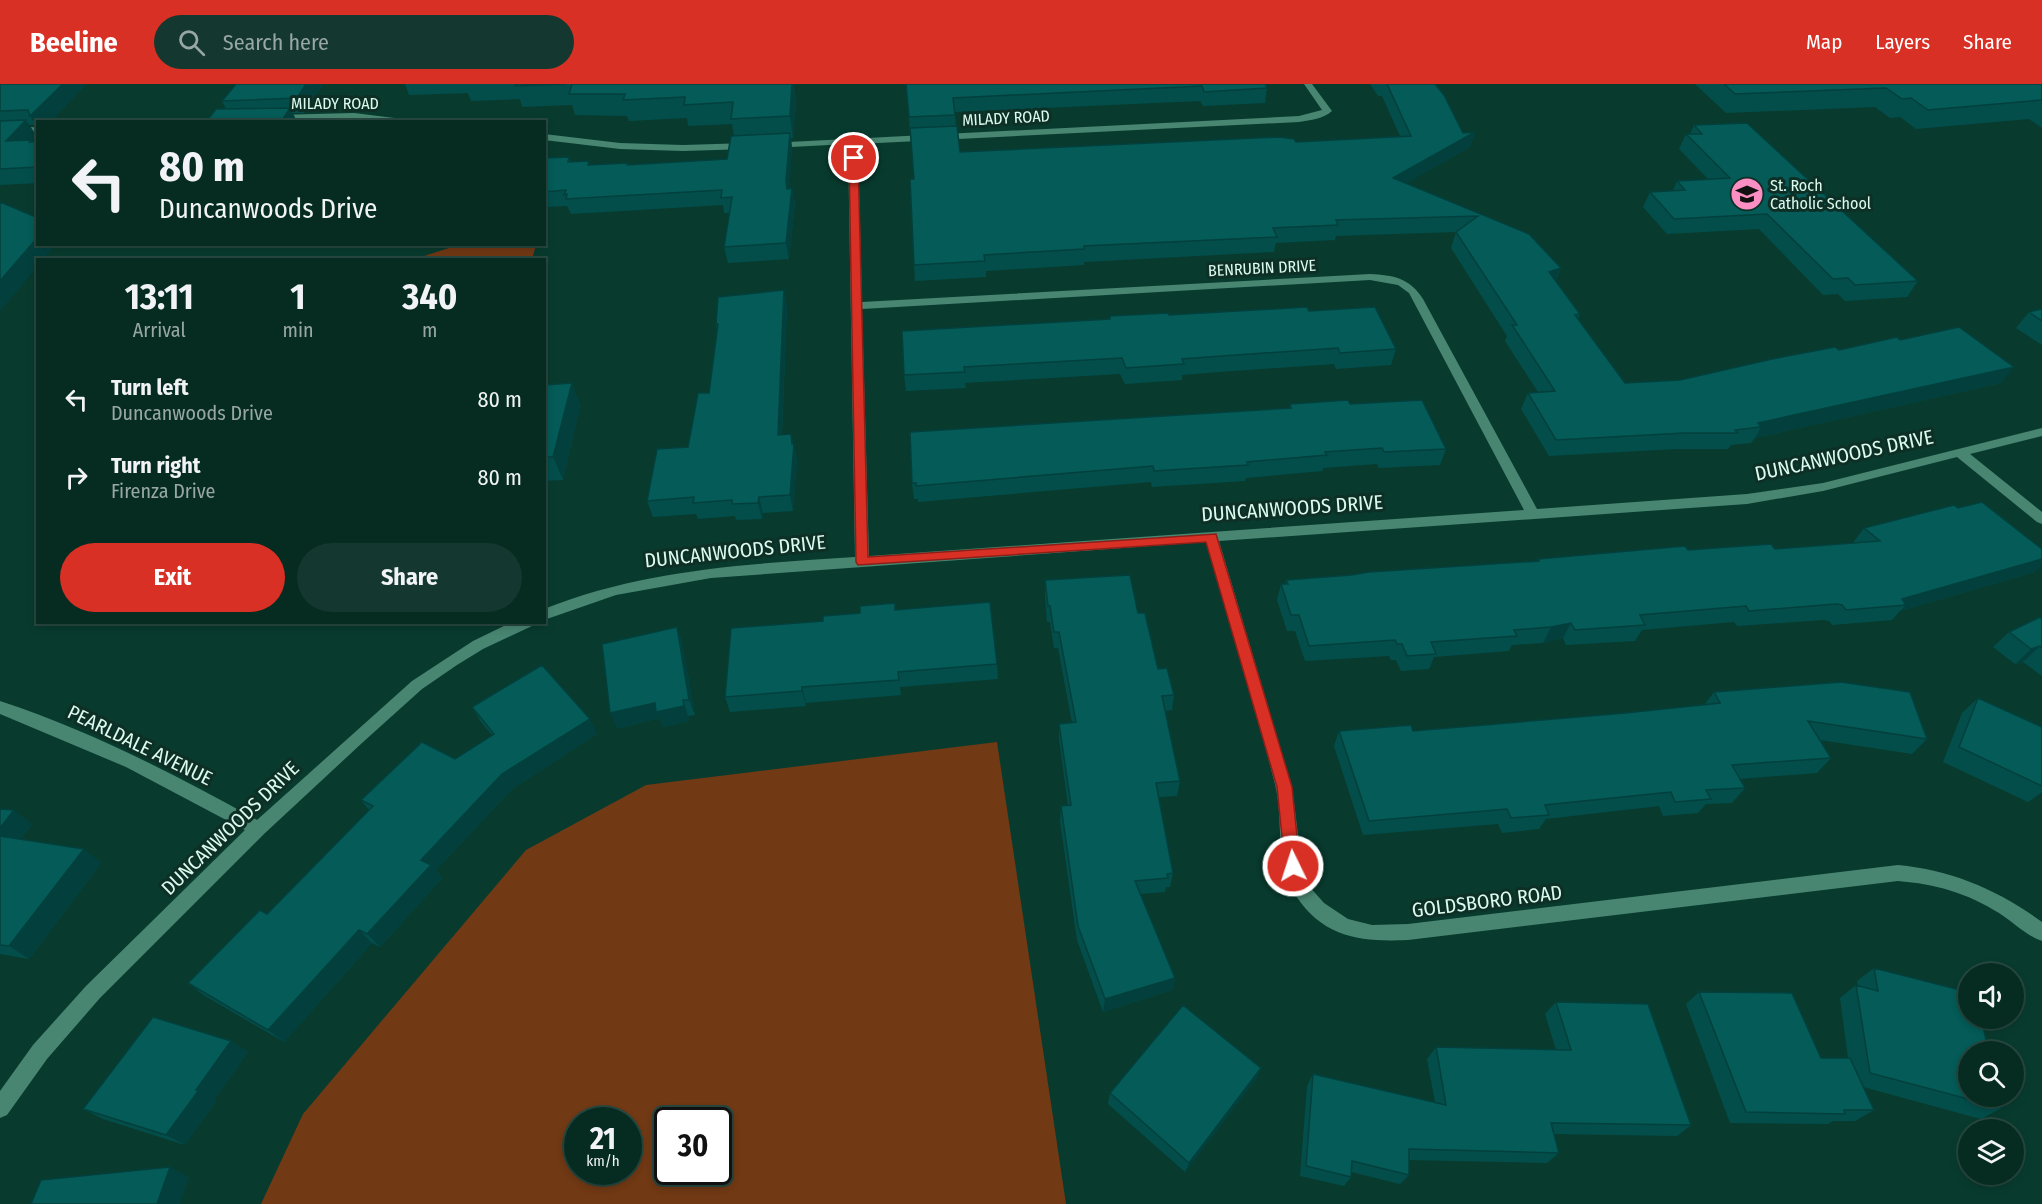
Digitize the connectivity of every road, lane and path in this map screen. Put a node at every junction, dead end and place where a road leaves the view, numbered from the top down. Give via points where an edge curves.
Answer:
1 (1308, 84) edge
2 (266, 119) edge
3 (400, 120) edge
4 (36, 130) edge
5 (0, 131) edge
6 (546, 137) edge
7 (853, 142) junction
8 (857, 306) junction
9 (2042, 432) edge
10 (1959, 452) junction
11 (1532, 513) junction
12 (2042, 519) edge
13 (1211, 537) junction
14 (862, 562) junction
15 (546, 614) edge
16 (523, 624) edge
17 (0, 706) edge
18 (258, 829) junction
19 (2042, 933) edge
20 (0, 1108) edge

1 - 7 street, MILADY ROAD via 1327,111 1321,115
2 - 3 street, MILADY ROAD via 354,116
4 - 5 street
6 - 7 street, MILADY ROAD via 683,148
7 - 8 street
8 - 11 street, BENRUBIN DRIVE via 1390,278 1405,283 1415,293
8 - 14 street
9 - 10 street, DUNCANWOODS DRIVE
10 - 11 street, DUNCANWOODS DRIVE via 1786,494
10 - 12 street
11 - 13 street, DUNCANWOODS DRIVE
13 - 14 street, DUNCANWOODS DRIVE
13 - 19 street, GOLDSBORO ROAD via 1284,787 1293,866 1300,889 1317,909 1344,927 1372,933 1408,932 1898,873 1935,877 1971,889 2019,915
14 - 15 street, DUNCANWOODS DRIVE via 669,578 605,592
16 - 18 street, DUNCANWOODS DRIVE via 478,645 417,685
17 - 18 street, PEARLDALE AVENUE via 123,758
18 - 20 street, DUNCANWOODS DRIVE via 93,992 40,1052

